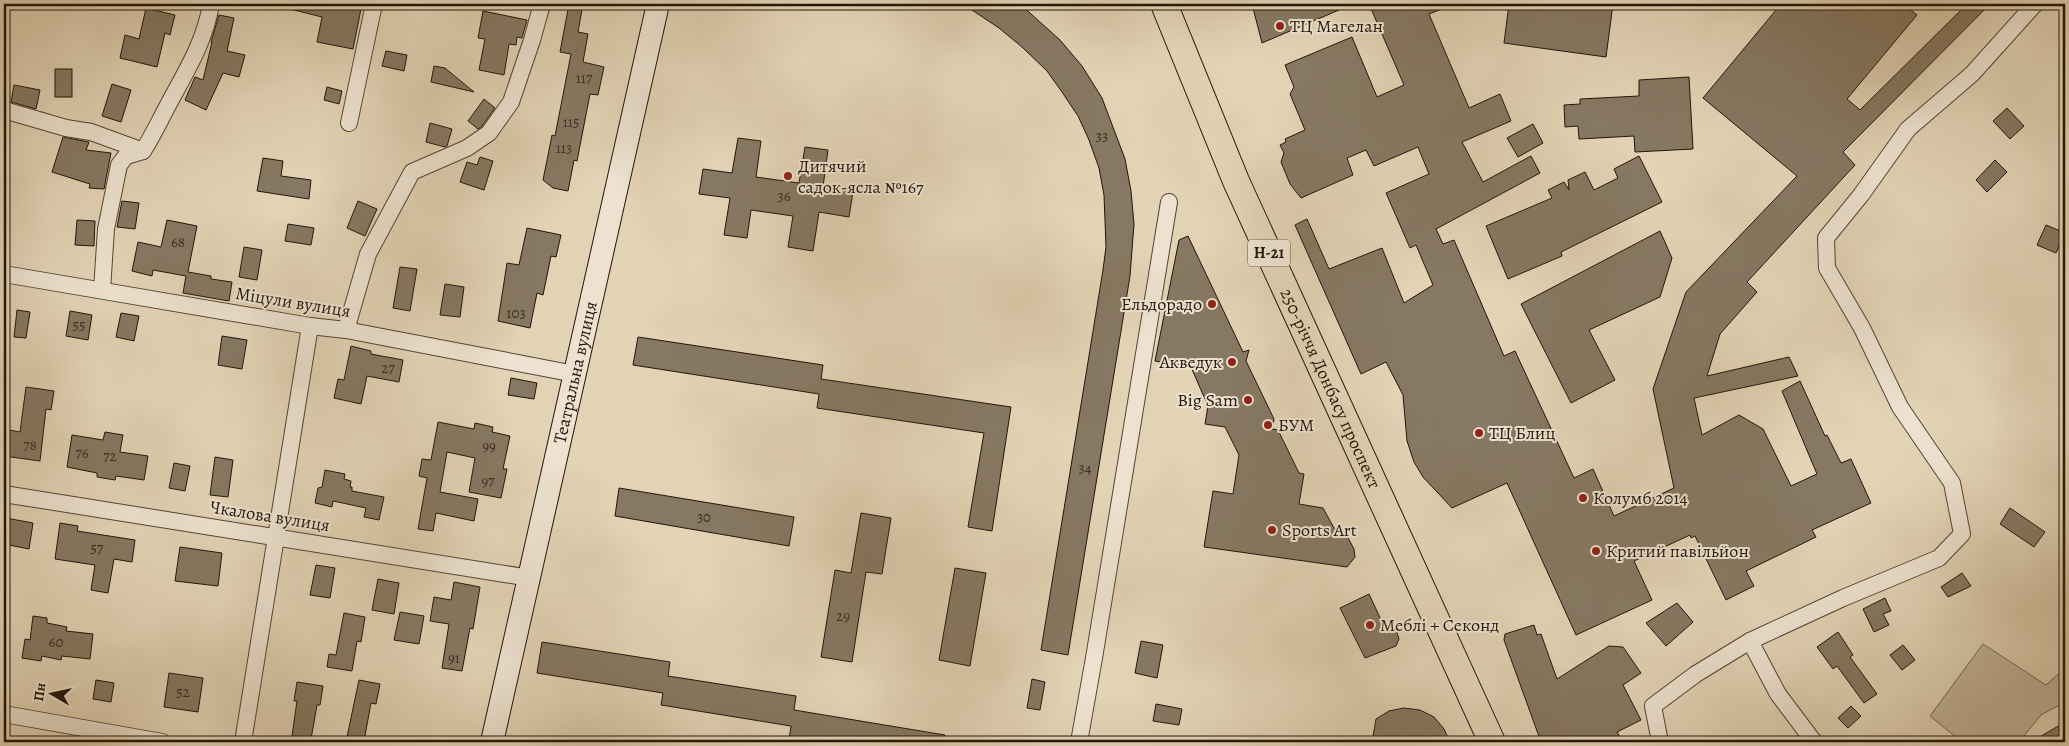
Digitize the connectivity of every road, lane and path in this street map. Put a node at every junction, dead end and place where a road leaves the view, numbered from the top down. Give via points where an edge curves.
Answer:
1 (211, 4) edge
2 (374, 4) edge
3 (542, 4) edge
4 (658, 4) edge
5 (1164, 4) edge
6 (2035, 4) edge
7 (4, 110) edge
8 (349, 123) dead end
9 (143, 152) junction
10 (1169, 202) dead end
11 (4, 274) edge
12 (102, 290) junction
13 (310, 326) junction
14 (346, 330) junction
15 (575, 374) junction
16 (4, 494) edge
17 (275, 537) junction
18 (530, 578) junction
19 (1750, 641) junction
20 (4, 714) edge
21 (162, 742) edge
22 (243, 742) edge
23 (492, 742) edge
24 (1079, 742) edge
25 (1492, 742) edge
26 (1660, 742) edge
27 (1814, 742) edge

1 - 9 street via 192,62
2 - 8 street
3 - 14 street via 512,102 489,133 467,148 412,172 368,254
4 - 15 street, Театральна вулиця
5 - 25 main road, 250-річчя Донбасу проспект / Н-21 via 1236,181
6 - 19 street via 1972,74 1908,129 1826,238 1827,268 1862,328 1900,407 1952,483 1962,534 1939,558
7 - 9 street via 91,132
9 - 12 street via 126,156 119,164 106,229
10 - 24 street
11 - 12 street, Міцули вулиця
12 - 13 street, Міцули вулиця
13 - 14 street, Міцули вулиця
13 - 17 street
14 - 15 street, Міцули вулиця
15 - 18 street, Театральна вулиця
16 - 17 street, Чкалова вулиця
17 - 18 street, Чкалова вулиця
17 - 22 street
18 - 23 street, Театральна вулиця
19 - 26 street via 1696,674 1653,706
19 - 27 street via 1778,694
20 - 21 street

